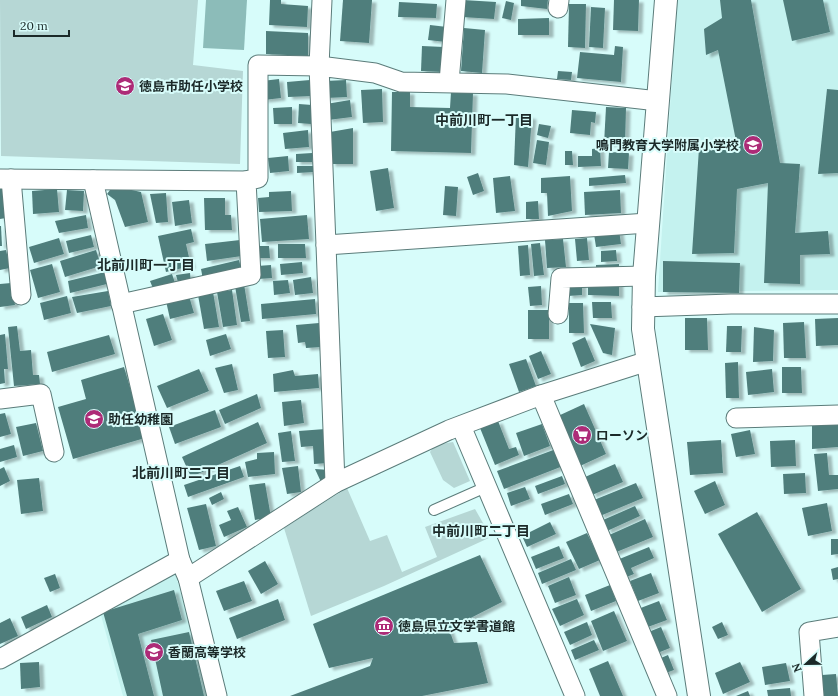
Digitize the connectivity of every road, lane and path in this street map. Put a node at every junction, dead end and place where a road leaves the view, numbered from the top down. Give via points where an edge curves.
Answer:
1 (322, 0) edge
2 (456, 0) edge
3 (666, 0) edge
4 (319, 66) junction
5 (449, 82) junction
6 (658, 101) junction
7 (5, 179) edge
8 (93, 180) junction
9 (246, 181) junction
10 (648, 223) junction
11 (326, 245) junction
12 (644, 276) junction
13 (22, 295) dead end
14 (121, 304) junction
15 (838, 304) edge
16 (642, 307) junction
17 (558, 314) dead end
18 (648, 361) junction
19 (542, 395) junction
20 (0, 399) edge
21 (838, 415) edge
22 (736, 418) dead end
23 (461, 426) junction
24 (54, 452) dead end
25 (335, 483) junction
26 (486, 487) junction
27 (434, 510) dead end
28 (180, 560) junction
29 (188, 578) junction
30 (838, 627) edge
31 (0, 659) edge
32 (217, 696) edge
33 (575, 696) edge
34 (667, 696) edge
35 (699, 696) edge
36 (814, 696) edge

1 - 4 street
2 - 5 street
3 - 6 street
4 - 5 street via 376,73 401,82
4 - 9 street via 258,65 258,178
4 - 11 street
5 - 6 street via 507,84
6 - 10 street
7 - 8 street
7 - 13 street
8 - 9 street
8 - 14 street
9 - 14 street via 251,275
10 - 11 street
10 - 12 street
11 - 25 street
12 - 16 street
12 - 17 street via 561,278
14 - 28 street
15 - 16 street
16 - 18 street
18 - 19 street
18 - 35 street
19 - 23 street
19 - 34 street
20 - 24 street via 41,394
21 - 22 street
23 - 25 street
23 - 26 street
25 - 29 street
26 - 27 lane
26 - 33 street
28 - 29 street
28 - 31 street
29 - 32 street
30 - 36 street via 809,632

